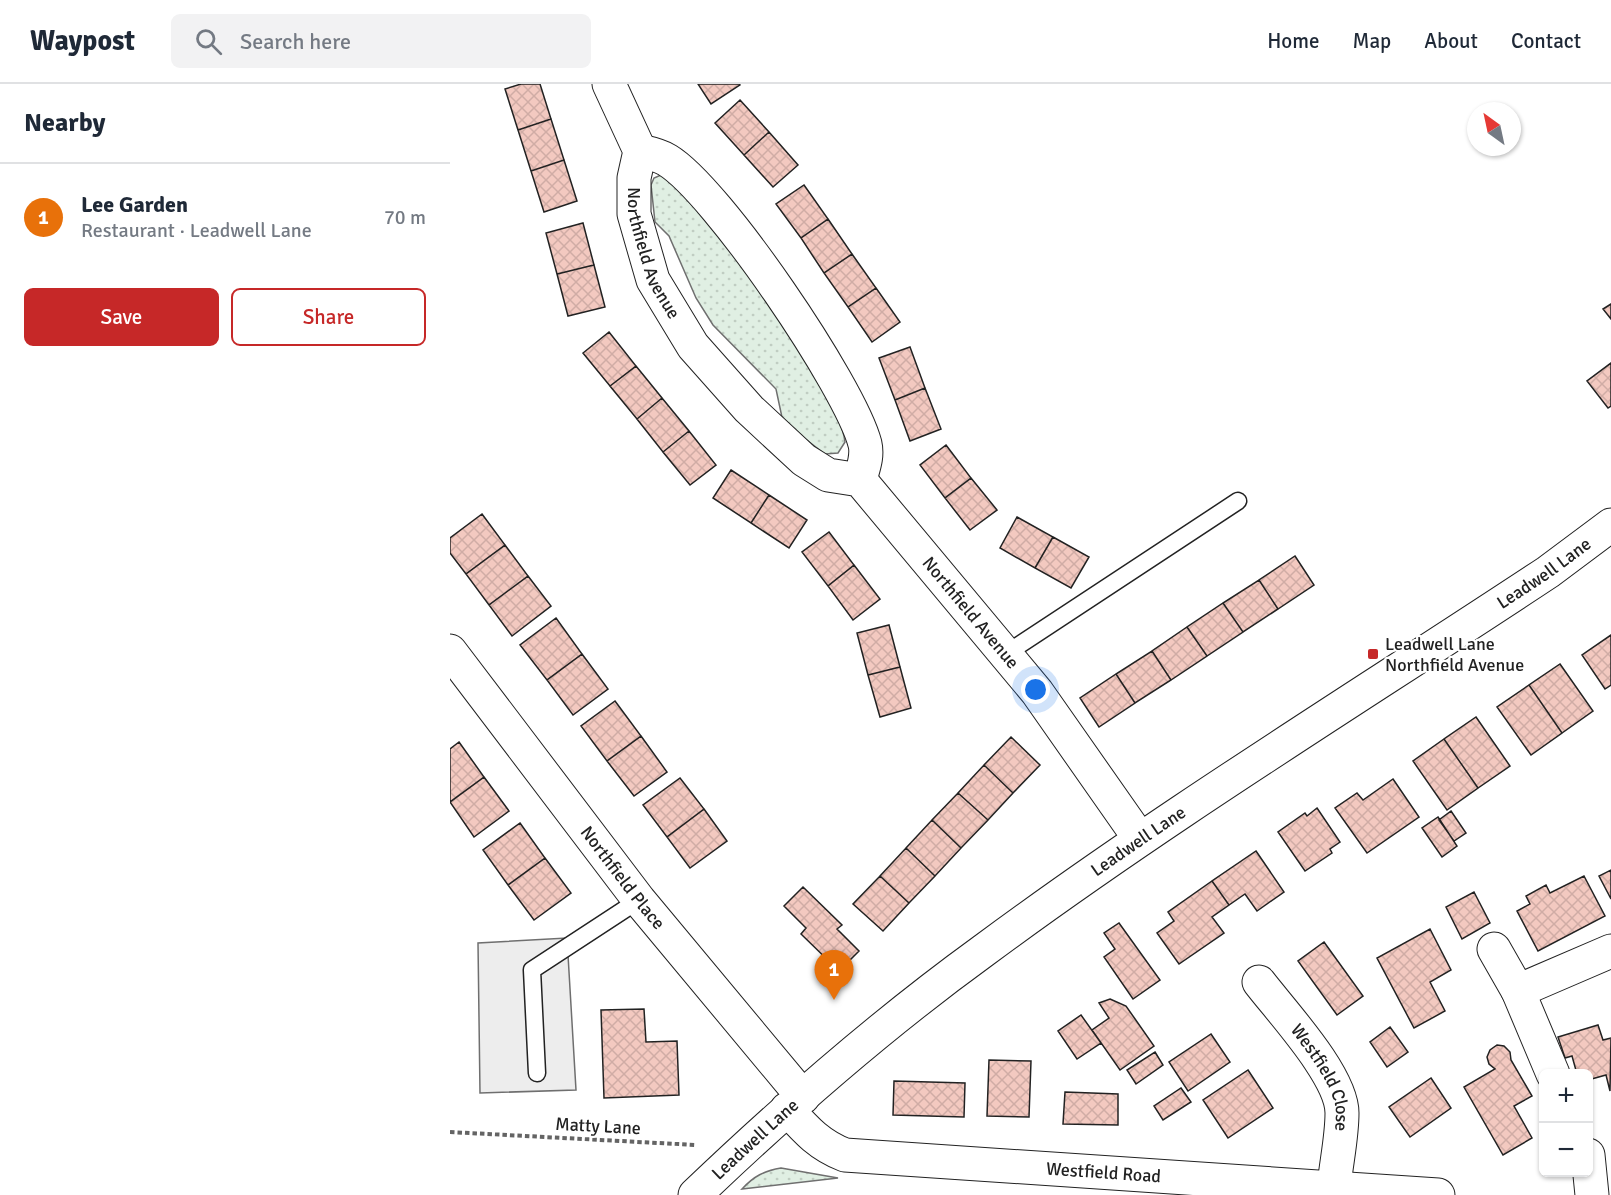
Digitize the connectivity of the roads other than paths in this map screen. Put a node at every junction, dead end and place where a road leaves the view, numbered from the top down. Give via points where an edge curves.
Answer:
1 (609, 84) edge
2 (640, 151) junction
3 (860, 480) junction
4 (1239, 501) dead end
5 (1611, 525) edge
6 (450, 651) edge
7 (1006, 653) junction
8 (1140, 839) junction
9 (639, 900) junction
10 (1494, 949) dead end
11 (1611, 951) edge
12 (1259, 982) dead end
13 (1518, 991) junction
14 (1550, 1069) edge
15 (537, 1073) dead end
16 (795, 1103) junction
17 (1590, 1177) edge
18 (1334, 1187) junction
19 (695, 1195) edge
20 (1438, 1195) edge
21 (1592, 1195) edge

1 - 2 street
2 - 3 street via 666,159 695,185 782,298 849,406 865,444
2 - 3 street, Northfield Avenue via 633,178 634,214 653,280 693,346 749,408 804,460 828,475
3 - 7 street, Northfield Avenue
4 - 7 lane
5 - 8 street, Leadwell Lane via 1548,572
6 - 9 street, Northfield Place
7 - 8 street, Northfield Avenue
8 - 16 street, Leadwell Lane via 982,951 892,1020
9 - 15 lane via 532,970
9 - 16 street, Northfield Place
10 - 13 street
11 - 13 street
12 - 18 street, Westfield Close via 1332,1080 1342,1111
13 - 14 street
16 - 18 street, Westfield Road via 817,1142 845,1155
16 - 19 street, Leadwell Lane
17 - 21 street
18 - 20 street, Westfield Road

